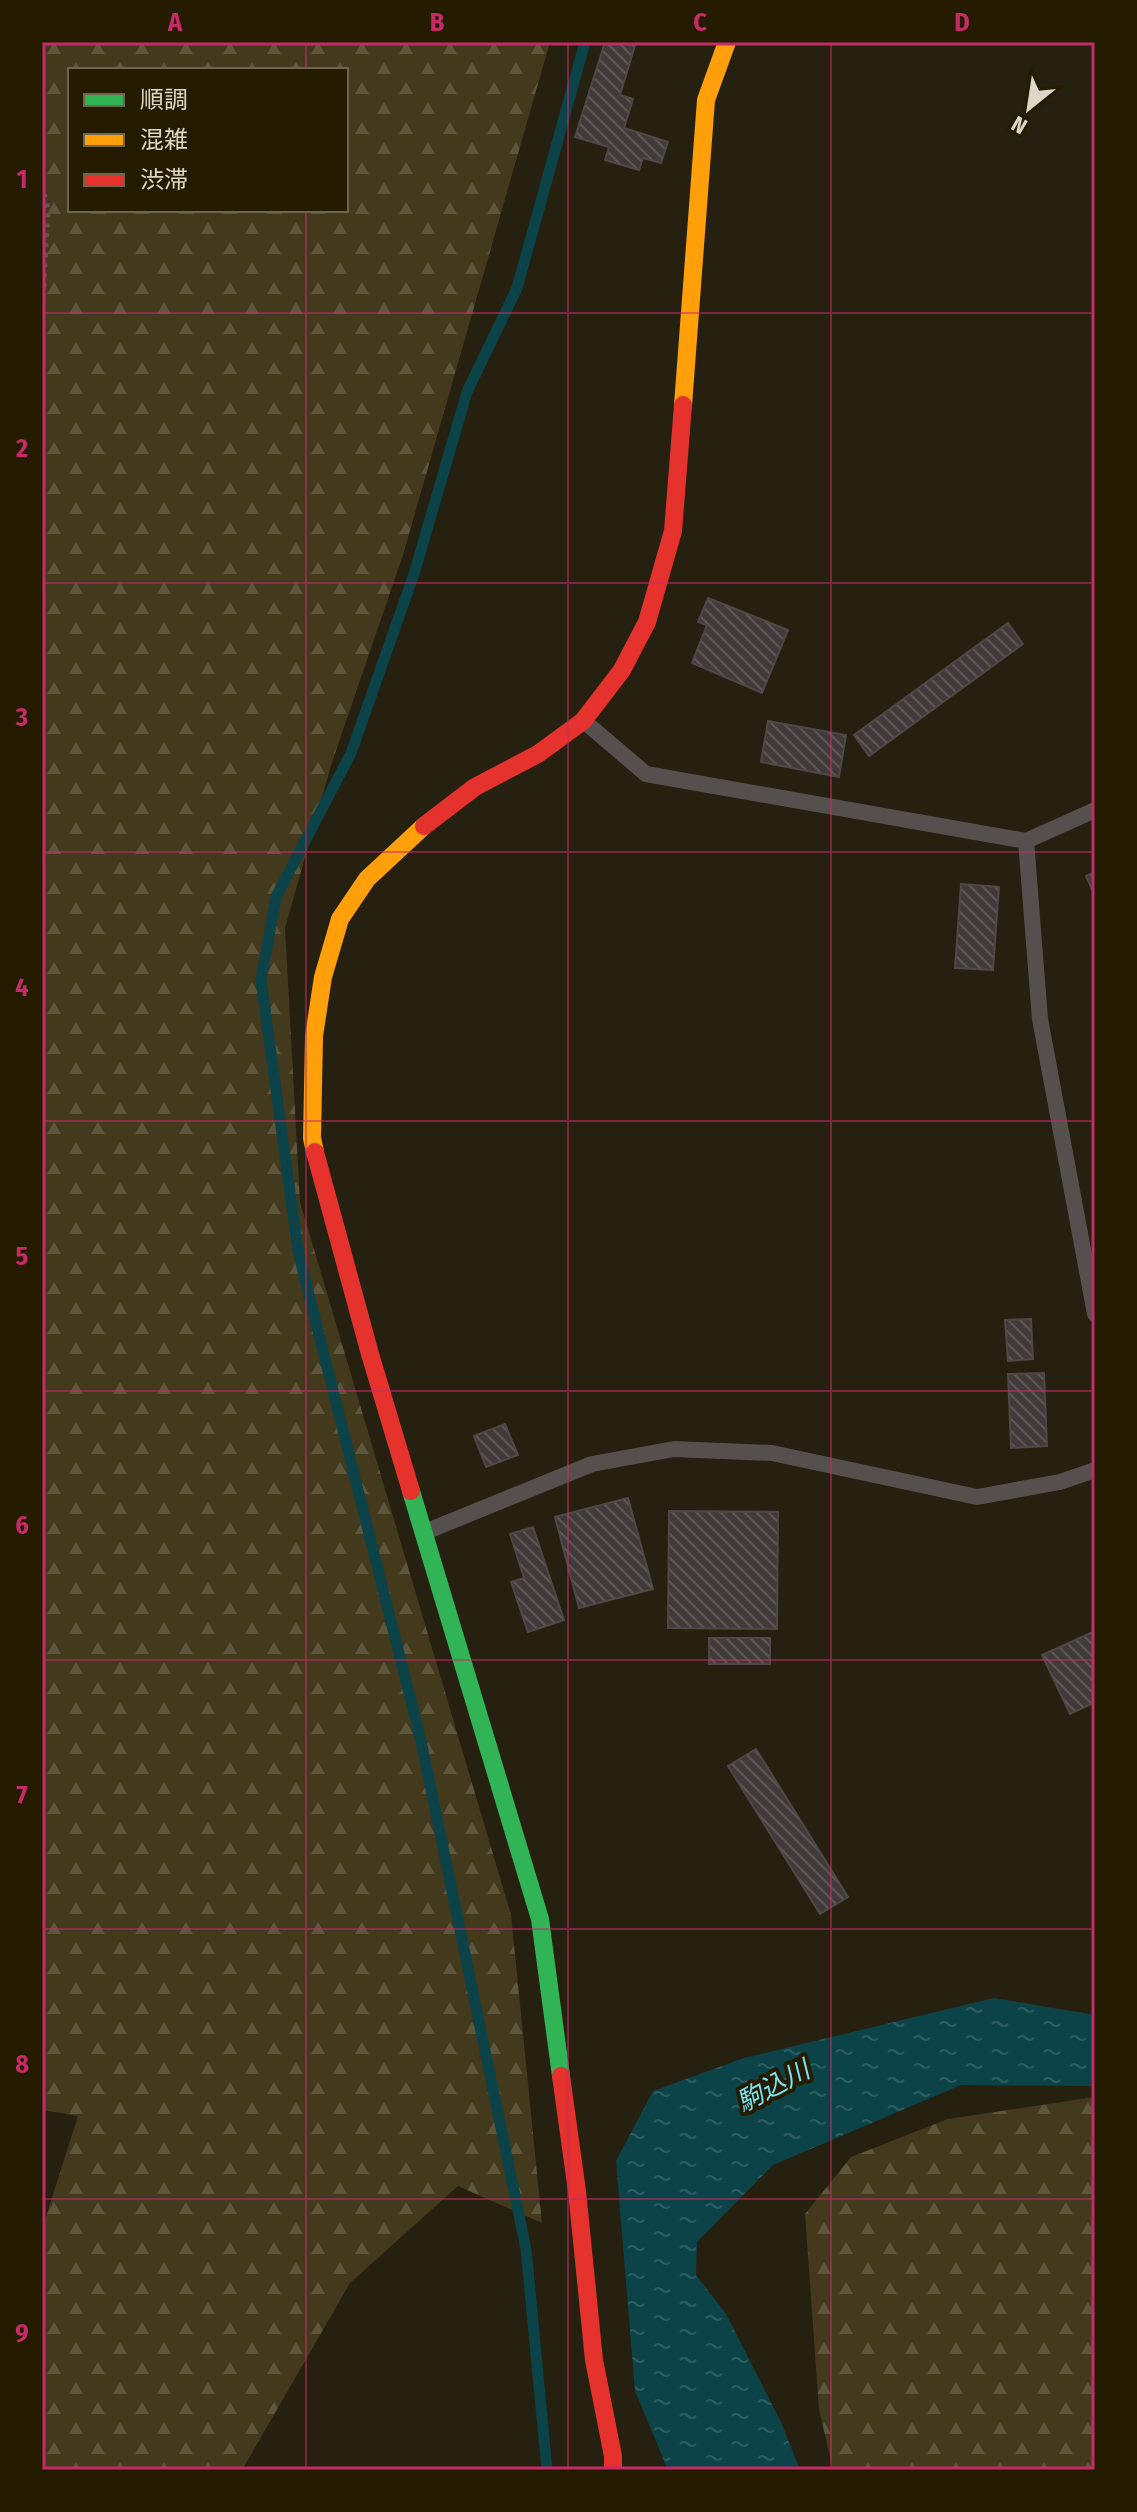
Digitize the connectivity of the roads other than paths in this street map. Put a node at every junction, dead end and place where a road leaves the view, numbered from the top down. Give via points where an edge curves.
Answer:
1 (727, 42) edge
2 (583, 721) junction
3 (1095, 810) edge
4 (1026, 841) junction
5 (1095, 1314) edge
6 (1095, 1470) edge
7 (423, 1532) junction
8 (613, 2470) edge

1 - 2 street via 706,100 673,531 647,622 622,670
2 - 4 lane via 646,774
2 - 7 street via 538,754 475,787 412,835 367,879 340,919 323,977 314,1036 312,1138
3 - 4 lane
4 - 5 lane via 1040,1019
6 - 7 lane via 977,1497 772,1453 674,1449 592,1464
7 - 8 street via 540,1919 594,2360

